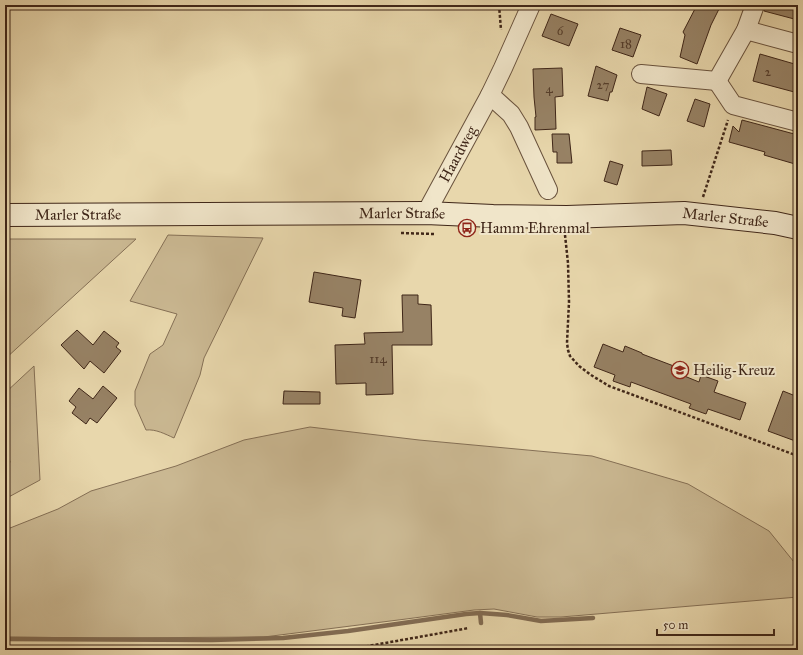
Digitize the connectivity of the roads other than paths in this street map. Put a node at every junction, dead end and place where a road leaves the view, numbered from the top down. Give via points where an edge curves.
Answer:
1 (531, 5) edge
2 (756, 5) edge
3 (746, 30) junction
4 (798, 44) edge
5 (641, 74) dead end
6 (718, 81) junction
7 (490, 95) junction
8 (798, 122) edge
9 (548, 190) dead end
10 (426, 213) junction
11 (5, 215) edge
12 (798, 228) edge

1 - 7 street, Haardweg
2 - 3 street
3 - 4 street
3 - 6 street
5 - 6 street
6 - 8 street via 733,105
7 - 9 street via 511,114 519,127
7 - 10 street, Haardweg
10 - 11 main road, Marler Straße
10 - 12 main road, Marler Straße via 567,217 684,213

